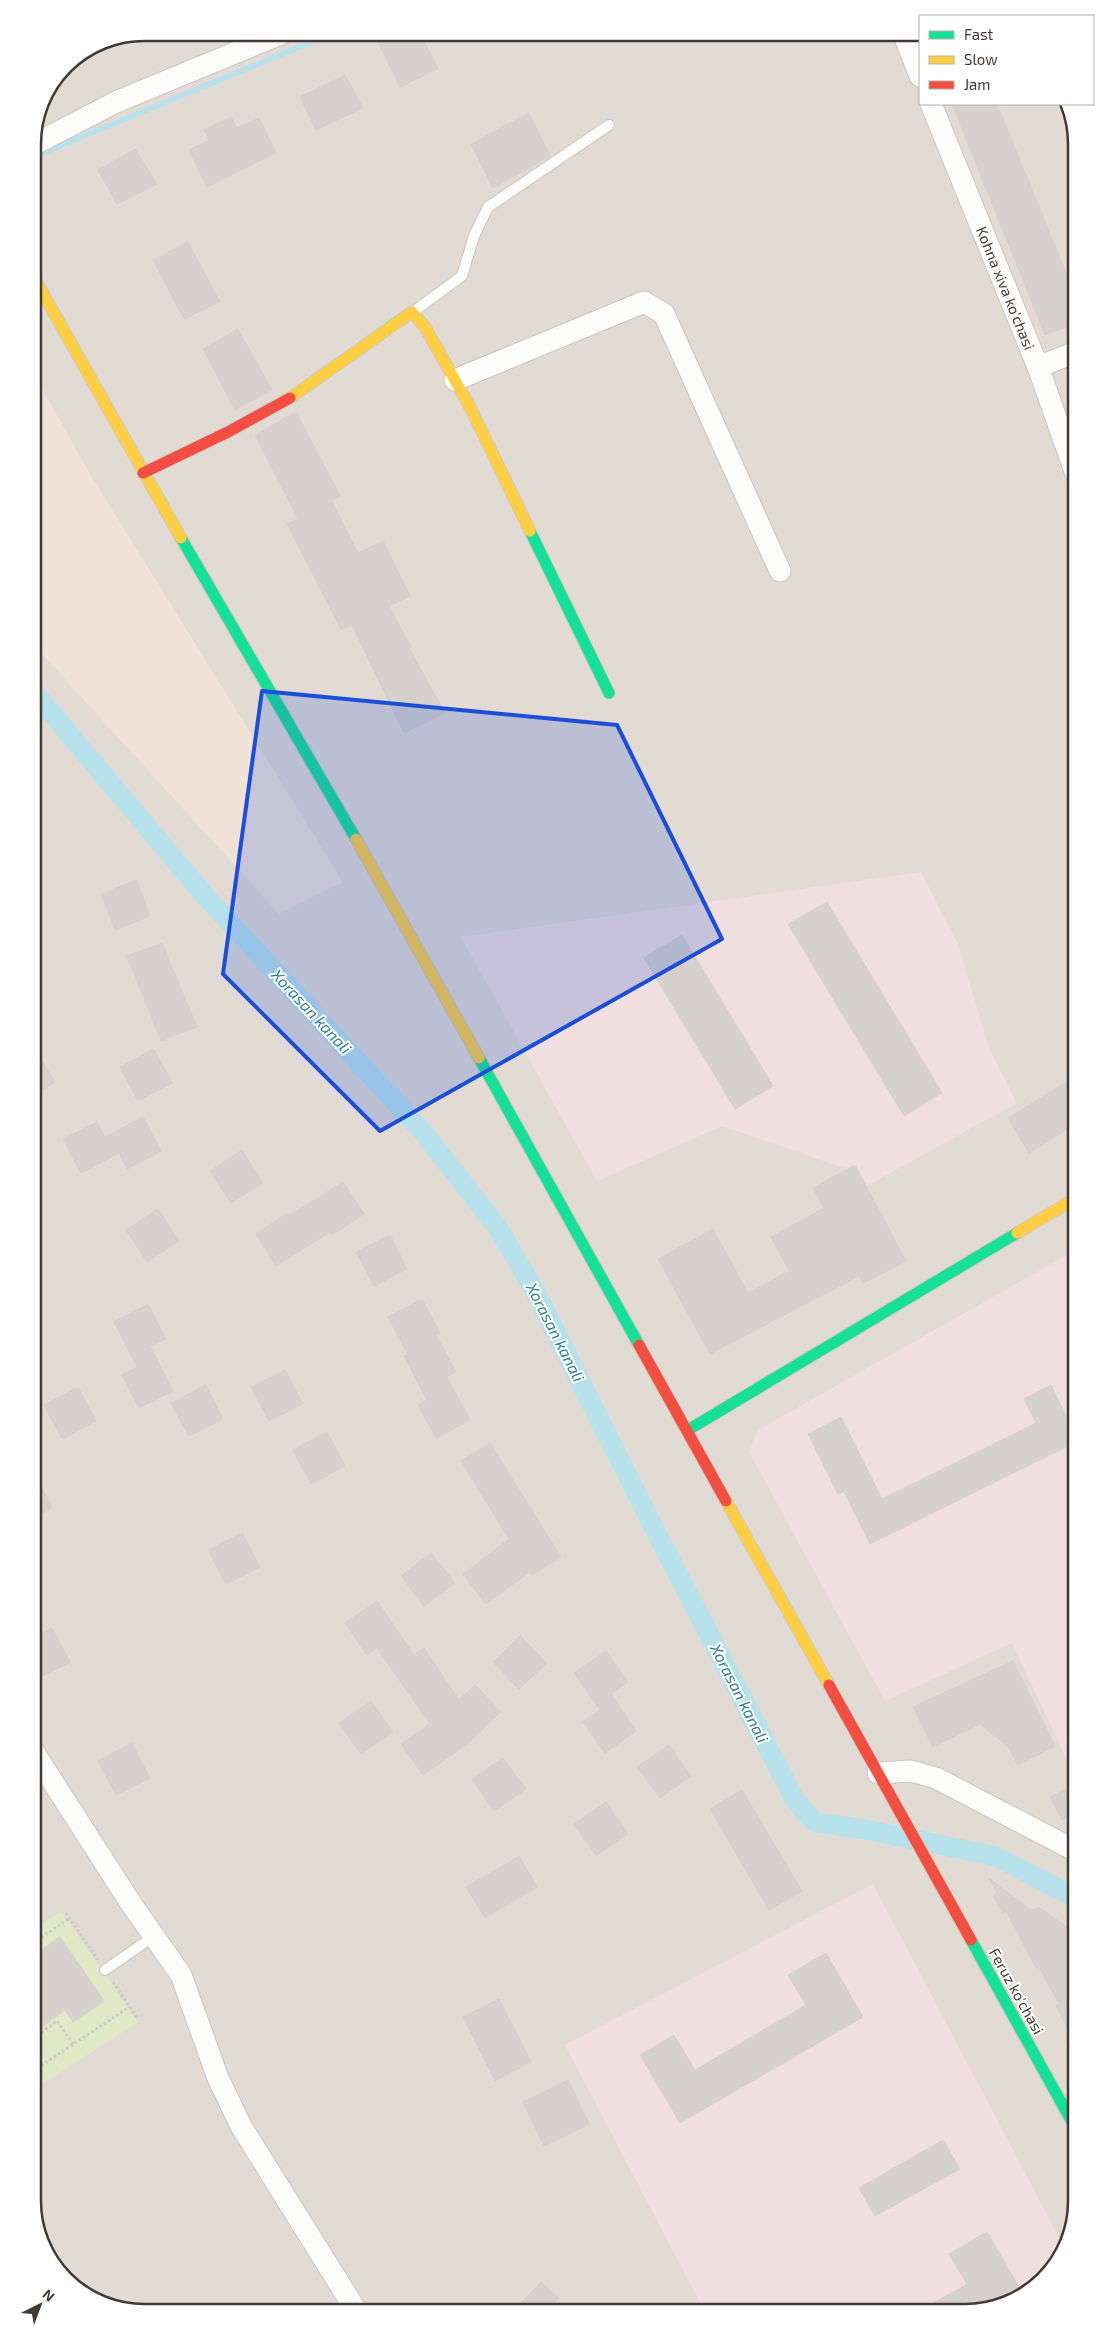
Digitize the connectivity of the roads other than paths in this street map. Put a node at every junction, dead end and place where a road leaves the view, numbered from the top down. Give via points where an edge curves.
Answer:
1 (257, 41) edge
2 (906, 41) edge
3 (919, 73) edge
4 (932, 105) edge
5 (609, 125) dead end
6 (41, 141) edge
7 (41, 290) edge
8 (412, 312) junction
9 (1068, 355) edge
10 (1038, 367) junction
11 (456, 380) junction
12 (1068, 451) edge
13 (144, 473) junction
14 (780, 571) dead end
15 (609, 693) dead end
16 (1068, 1203) edge
17 (688, 1430) junction
18 (41, 1765) edge
19 (878, 1773) junction
20 (1068, 1847) edge
21 (154, 1936) junction
22 (105, 1970) dead end
23 (1068, 2114) edge
24 (352, 2304) edge

1 - 6 street via 116,102
2 - 3 street
4 - 10 street, Kohna xiva ko'chasi
5 - 8 lane via 488,207 474,236 462,276
7 - 13 main road, Feruz ko'chasi
8 - 11 main road via 425,326
8 - 13 main road via 294,396
9 - 10 street
10 - 12 street, Kohna xiva ko'chasi
11 - 14 street via 644,302 664,314
11 - 15 main road
13 - 17 main road, Feruz ko'chasi via 386,890
16 - 17 main road
17 - 19 main road, Feruz ko'chasi
18 - 21 street
19 - 20 street via 912,1771 936,1778
19 - 23 main road, Feruz ko'chasi
21 - 22 lane
21 - 24 street via 181,1975 218,2078 241,2126

